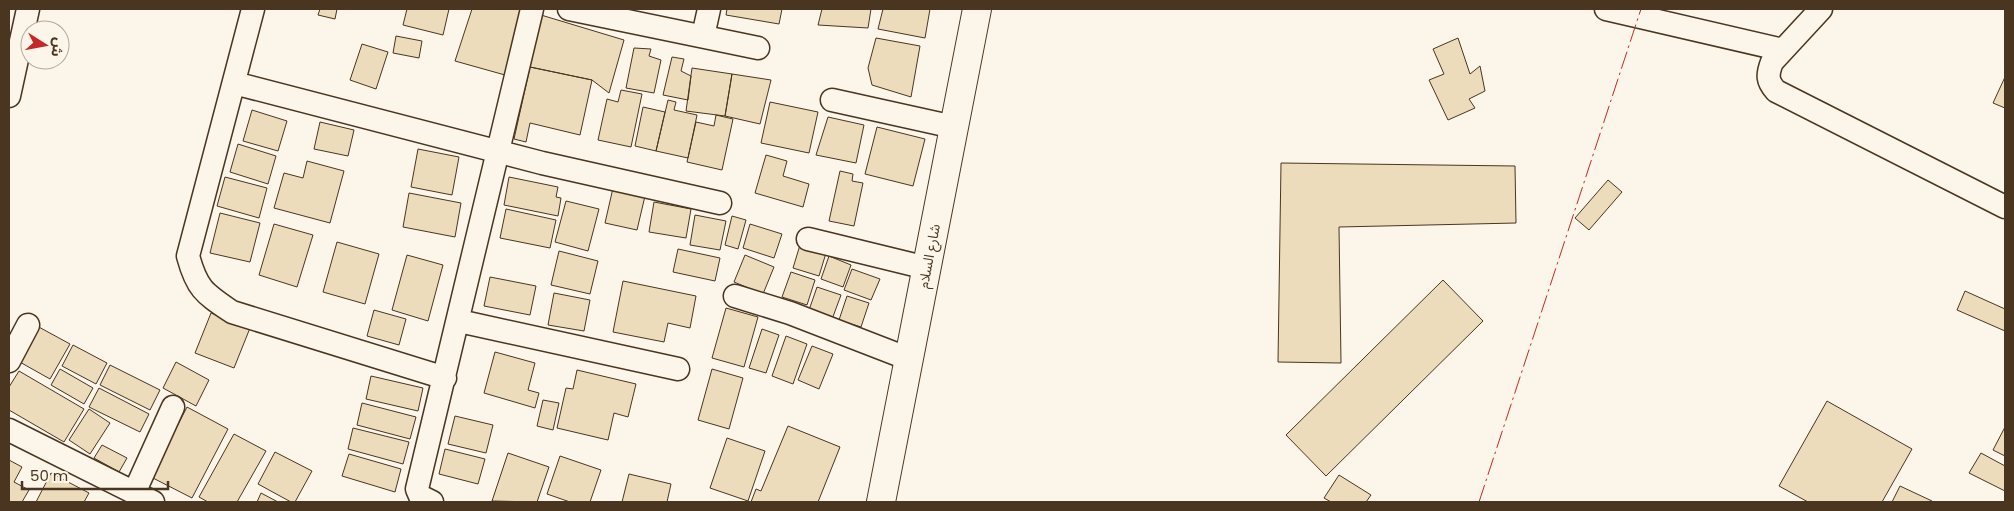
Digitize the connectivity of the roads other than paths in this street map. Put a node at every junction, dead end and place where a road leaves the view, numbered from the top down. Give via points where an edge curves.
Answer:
1 (28, 9) edge
2 (254, 9) edge
3 (532, 9) edge
4 (569, 9) edge
5 (709, 9) edge
6 (977, 9) edge
7 (1821, 9) edge
8 (1621, 10) edge
9 (703, 36) junction
10 (758, 48) dead end
11 (1783, 50) junction
12 (234, 83) junction
13 (9, 96) edge
14 (832, 100) dead end
15 (954, 127) junction
16 (498, 151) junction
17 (720, 203) dead end
18 (2005, 207) edge
19 (808, 239) dead end
20 (927, 268) junction
21 (735, 296) dead end
22 (459, 321) junction
23 (28, 325) dead end
24 (909, 358) junction
25 (9, 361) edge
26 (678, 369) dead end
27 (445, 378) junction
28 (173, 407) dead end
29 (9, 430) edge
30 (143, 498) edge
31 (432, 502) edge
32 (881, 502) edge

1 - 13 street
2 - 12 street
3 - 16 street
4 - 9 street
5 - 9 street
6 - 15 main road, شارع السلام
7 - 11 street
8 - 11 street
9 - 10 street
11 - 18 street via 1772,62 1768,74 1769,82 1776,91
12 - 16 street
12 - 27 street via 188,256 194,278 206,294 232,312
14 - 15 street
15 - 20 main road, شارع السلام
16 - 17 street
16 - 22 street
19 - 20 street
20 - 24 main road, شارع السلام
21 - 24 street
22 - 26 street
22 - 27 street
23 - 25 street
24 - 32 main road, شارع السلام
27 - 31 street via 417,489 420,496
28 - 30 street
29 - 30 street

